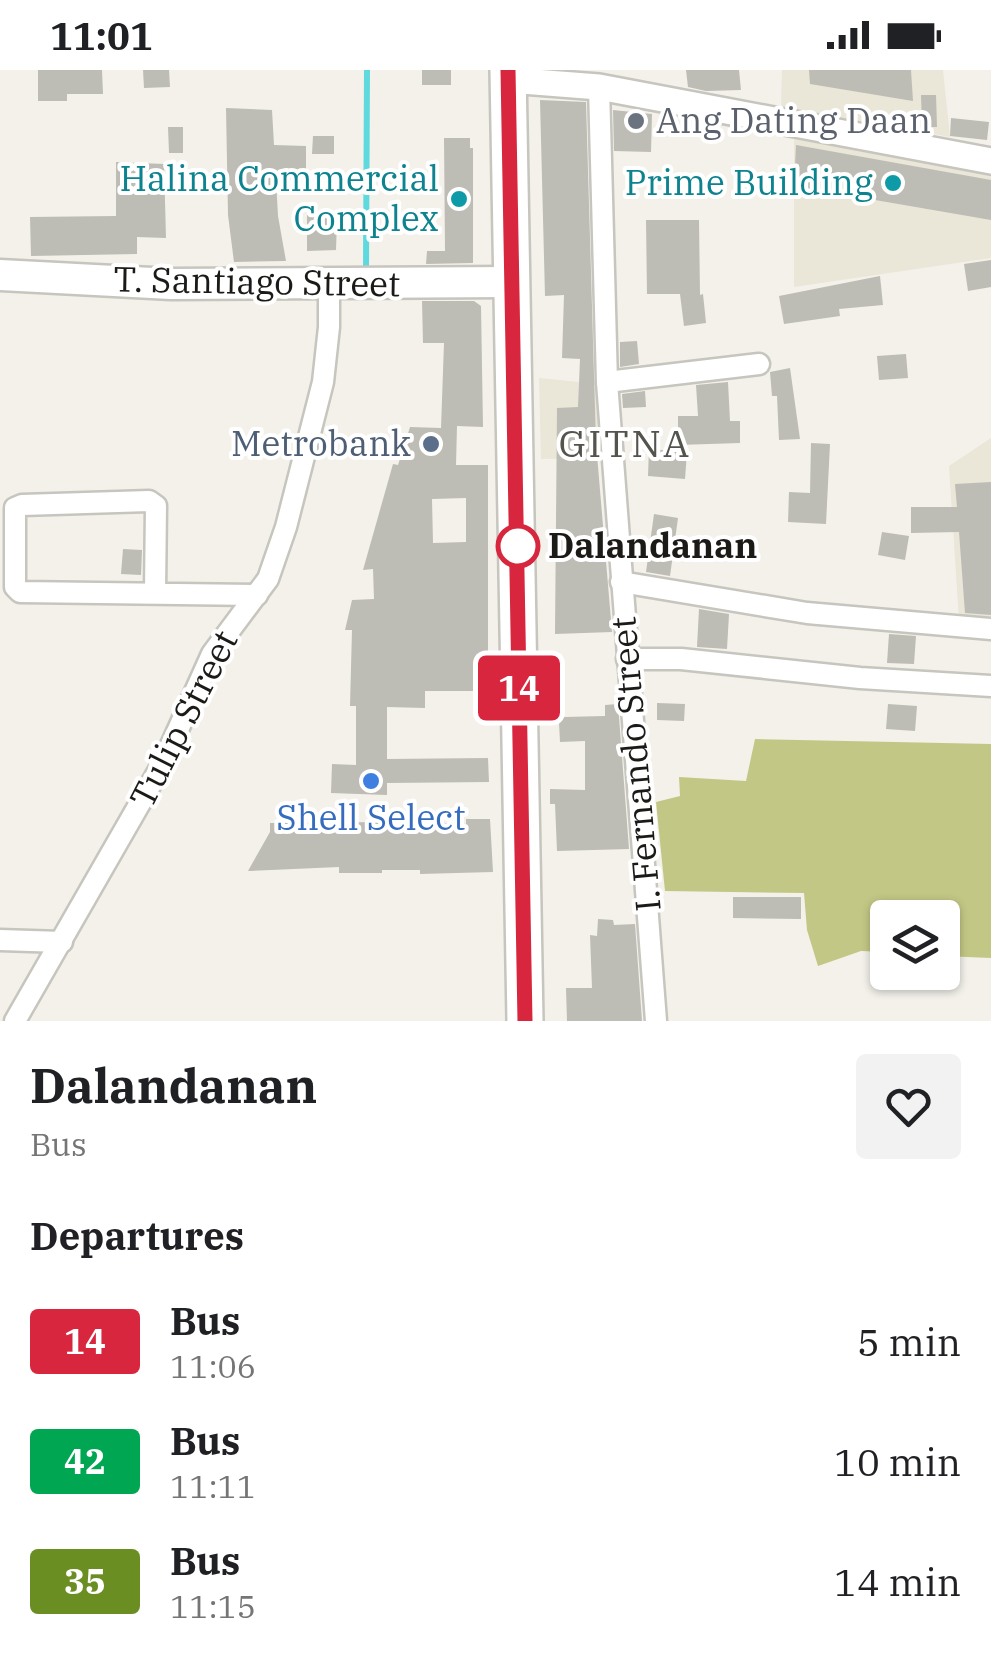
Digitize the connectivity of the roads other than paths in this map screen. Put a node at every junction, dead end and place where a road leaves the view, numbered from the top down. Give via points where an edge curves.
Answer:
1 (508, 75) edge
2 (599, 88) junction
3 (991, 161) edge
4 (0, 274) edge
5 (513, 282) junction
6 (329, 285) junction
7 (758, 364) dead end
8 (607, 382) junction
9 (621, 582) junction
10 (155, 592) junction
11 (256, 595) junction
12 (991, 629) edge
13 (627, 659) junction
14 (991, 686) edge
15 (0, 940) edge
16 (62, 942) junction
17 (15, 1021) edge
18 (525, 1021) edge
19 (656, 1021) edge

1 - 2 street
1 - 5 highway
2 - 3 street
2 - 8 street, I. Fernando Street
4 - 6 main road, T. Santiago Street
5 - 6 main road, T. Santiago Street
5 - 18 highway
6 - 11 street, Tulip Street via 327,354 316,412 286,528
7 - 8 street
8 - 9 street, I. Fernando Street
9 - 12 street via 808,614
9 - 13 street, I. Fernando Street
10 - 10 street via 20,592 15,508 156,506
10 - 11 street
11 - 16 street, Tulip Street via 212,654 163,764
13 - 14 street
13 - 19 street, I. Fernando Street
15 - 16 street
16 - 17 street, Tulip Street

